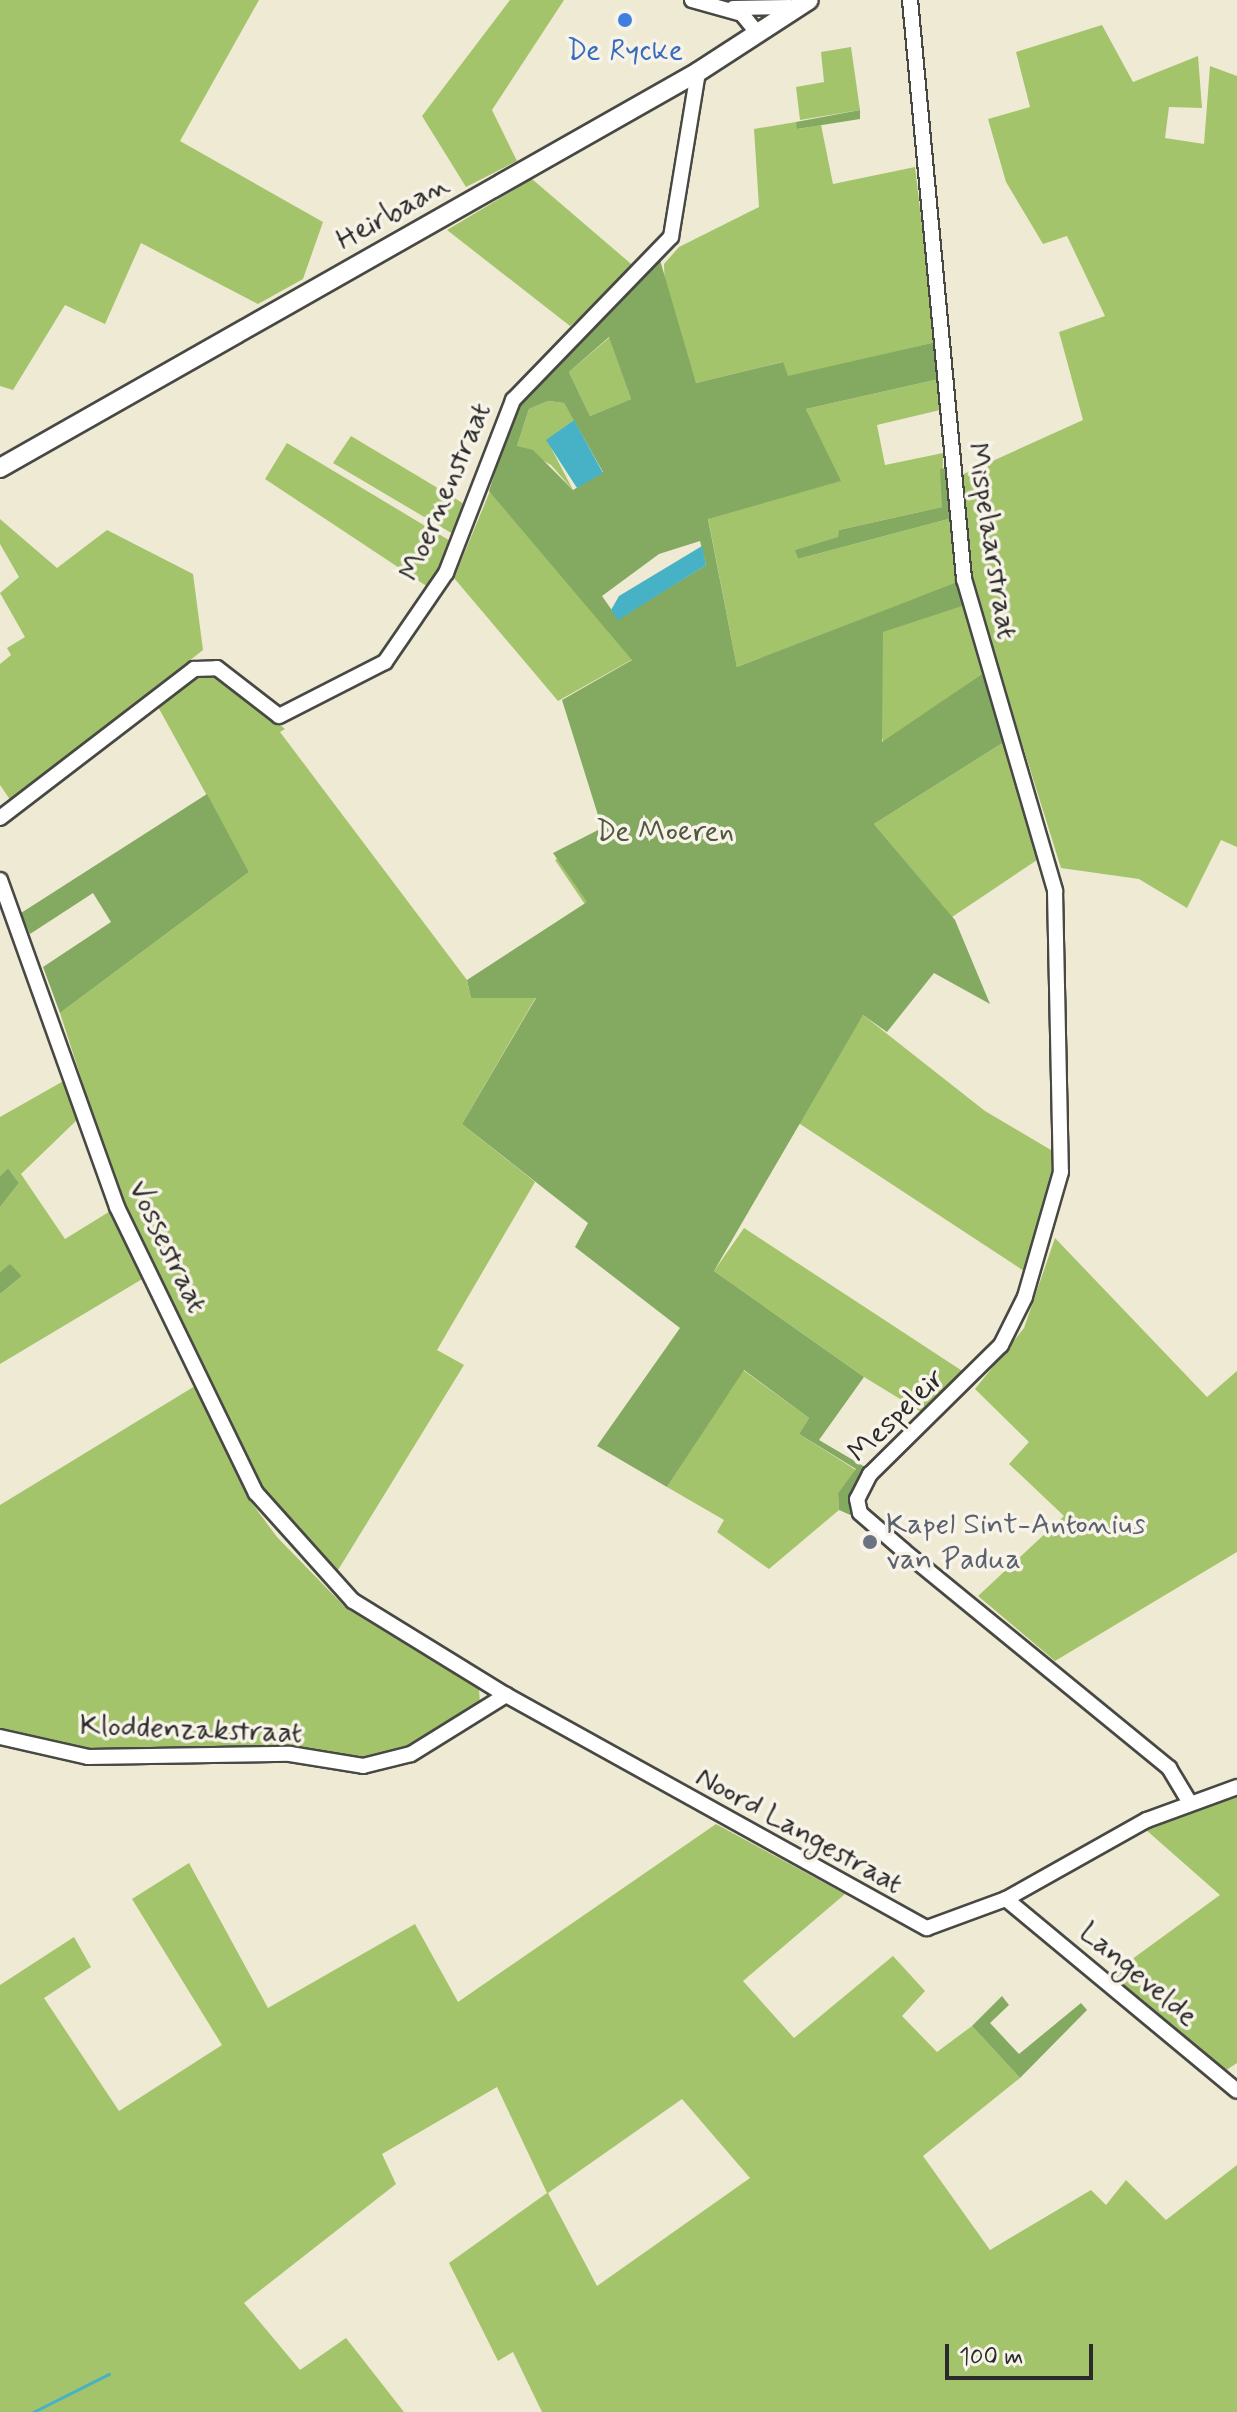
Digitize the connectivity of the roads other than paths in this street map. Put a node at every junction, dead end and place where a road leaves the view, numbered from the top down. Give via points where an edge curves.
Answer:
1 (692, 0) edge
2 (809, 0) edge
3 (910, 0) edge
4 (790, 7) junction
5 (721, 8) junction
6 (756, 31) junction
7 (698, 72) junction
8 (0, 468) edge
9 (0, 818) edge
10 (0, 880) edge
11 (1061, 1128) joint
12 (353, 1601) joint
13 (506, 1695) junction
14 (0, 1737) edge
15 (1237, 1787) edge
16 (1190, 1803) junction
17 (1006, 1899) junction
18 (1237, 2091) edge

1 - 5 street
2 - 4 main road, Heirbaan
3 - 11 street, Mispelaarstraat via 964,579 1055,891
4 - 5 street
4 - 6 main road, Heirbaan
5 - 6 street via 748,18
6 - 7 main road, Heirbaan
7 - 8 main road, Heirbaan
7 - 9 street, Moernenstraat via 671,237 513,400 446,573 385,662 279,716 203,665
10 - 12 street, Vossestraat via 117,1207 256,1493
11 - 16 street, Mespeleir via 1061,1172 1045,1238 1001,1345 870,1474 857,1499 860,1513 904,1551 1169,1768
12 - 13 street, Noord Langestraat
13 - 14 street, Kloddenzakstraat via 411,1754 363,1766 290,1754 88,1757
13 - 17 street, Noord Langestraat via 908,1922 939,1927
15 - 16 street, Noord Langestraat
16 - 17 street, Noord Langestraat
17 - 18 street, Langevelde

